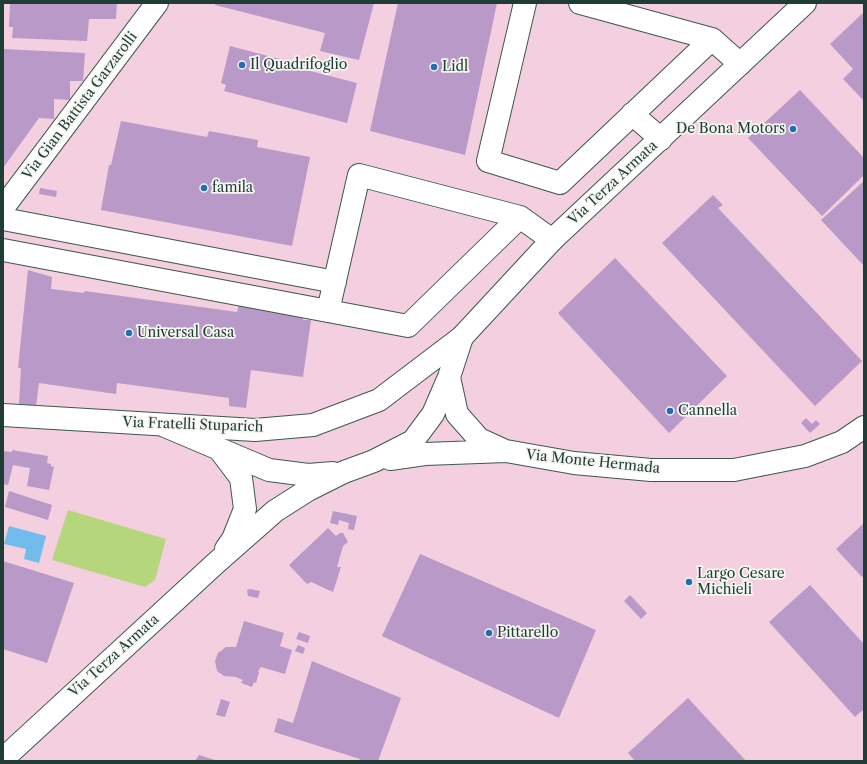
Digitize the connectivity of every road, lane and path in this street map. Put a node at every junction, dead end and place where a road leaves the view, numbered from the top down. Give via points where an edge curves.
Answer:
1 (157, 3) edge
2 (525, 3) edge
3 (580, 3) edge
4 (805, 3) edge
5 (712, 39) junction
6 (740, 64) junction
7 (632, 114) junction
8 (661, 138) junction
9 (3, 208) edge
10 (520, 217) junction
11 (3, 219) edge
12 (552, 240) junction
13 (3, 250) edge
14 (335, 282) junction
15 (328, 311) junction
16 (462, 337) junction
17 (449, 377) junction
18 (379, 400) joint
19 (3, 415) edge
20 (162, 425) junction
21 (864, 427) edge
22 (218, 448) junction
23 (506, 451) junction
24 (374, 461) junction
25 (344, 472) junction
26 (216, 563) junction
27 (13, 757) edge

1 - 9 street, Via Gian Battista Garzarolli
2 - 7 street via 488,161 560,183
3 - 5 street
4 - 6 street, Via Terza Armata
5 - 6 street
5 - 7 street
6 - 8 street, Via Terza Armata
7 - 8 street
8 - 12 street, Via Terza Armata
10 - 12 street
10 - 14 street via 359,175
10 - 15 street via 408,326
11 - 14 street
12 - 16 street, Via Terza Armata
13 - 15 street
14 - 15 street
16 - 17 street, Via Terza Armata
16 - 18 street, Via Terza Armata
17 - 23 street, Via Monte Hermada via 457,414 479,439
17 - 24 street, Via Terza Armata via 433,414 413,441
18 - 20 street, Via Fratelli Stuparich via 313,425 255,430
19 - 20 street, Via Fratelli Stuparich
20 - 22 street
21 - 23 street, Via Monte Hermada via 842,442 805,456 734,470 630,468 574,463
22 - 25 street via 269,470 308,475
22 - 26 street, Via Terza Armata via 241,478 245,509 233,539
23 - 24 street, Via Monte Hermada via 425,454
24 - 25 street, Via Terza Armata
25 - 26 street, Via Terza Armata via 308,490 275,511
26 - 27 street, Via Terza Armata

